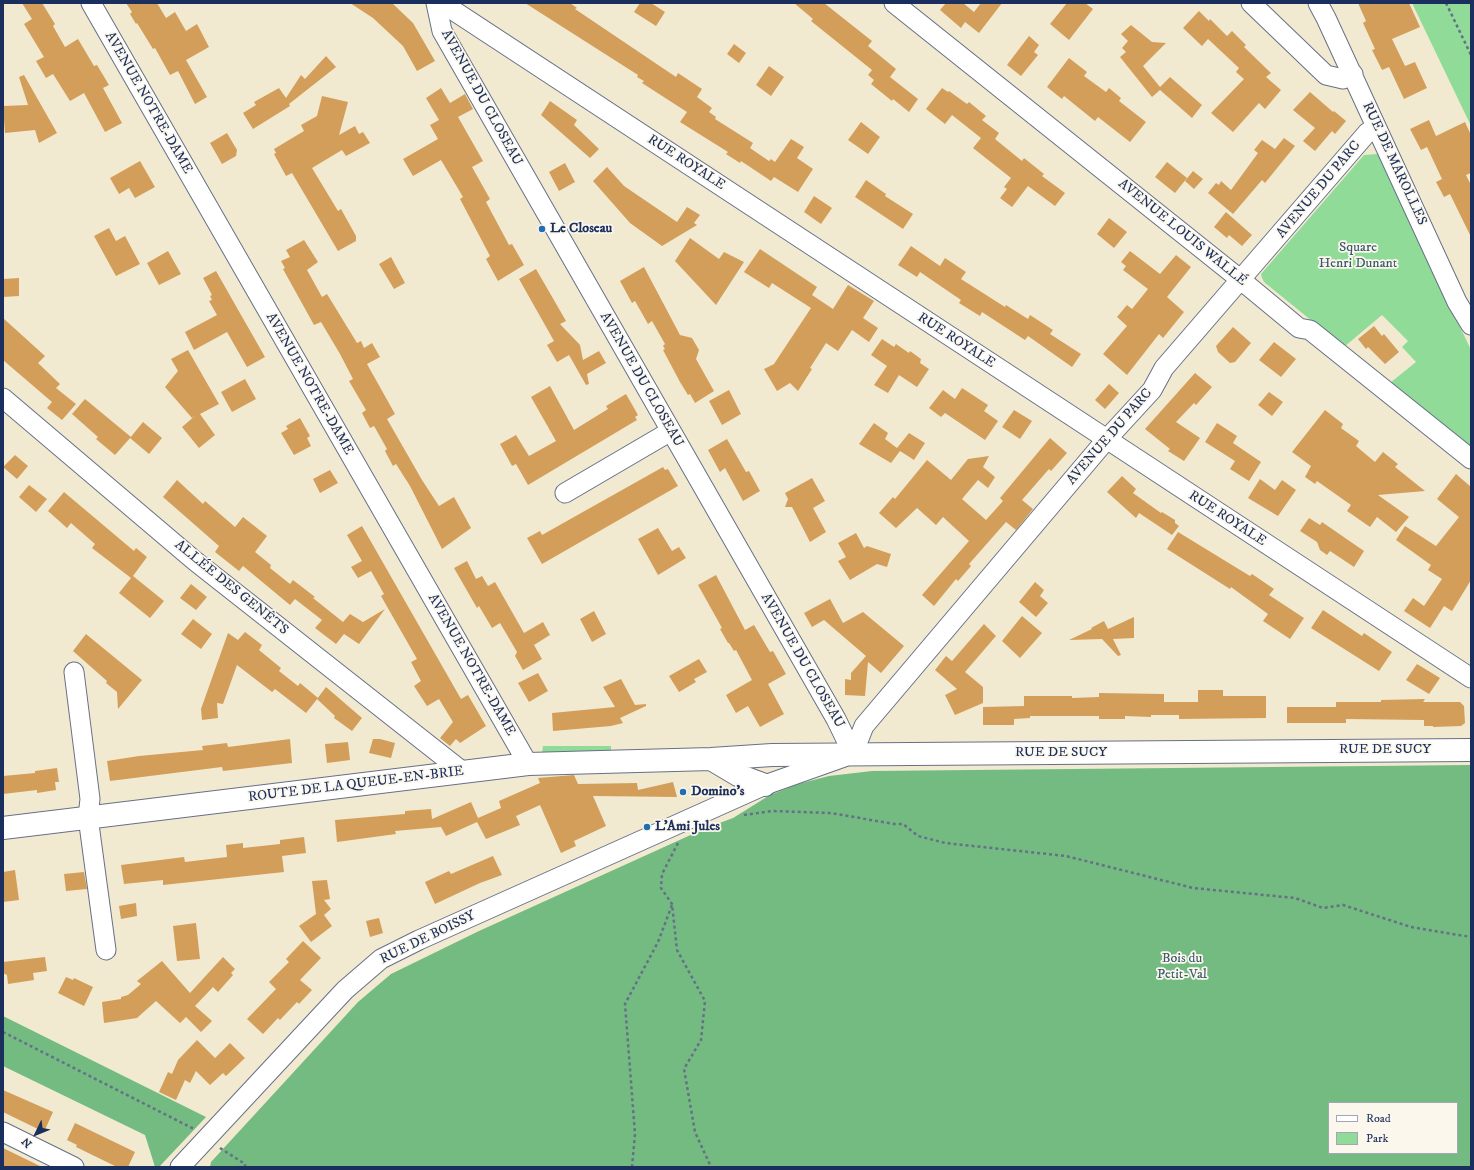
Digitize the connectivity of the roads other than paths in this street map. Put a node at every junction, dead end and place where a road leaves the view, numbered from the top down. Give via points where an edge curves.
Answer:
1 (91, 3) edge
2 (436, 3) edge
3 (442, 3) edge
4 (894, 3) edge
5 (1250, 3) edge
6 (1318, 3) edge
7 (1353, 74) junction
8 (1376, 128) junction
9 (1241, 280) junction
10 (1471, 325) edge
11 (3, 398) edge
12 (671, 431) junction
13 (1106, 440) junction
14 (1471, 459) edge
15 (565, 493) dead end
16 (74, 672) dead end
17 (1471, 678) edge
18 (1471, 750) edge
19 (853, 754) junction
20 (772, 755) junction
21 (711, 759) junction
22 (528, 764) junction
23 (463, 772) junction
24 (738, 775) junction
25 (765, 785) junction
26 (717, 807) junction
27 (88, 817) junction
28 (3, 828) edge
29 (106, 950) dead end
30 (3, 1132) edge
31 (74, 1167) edge
32 (180, 1167) edge

1 - 22 street, AVENUE NOTRE-DAME
2 - 12 street, AVENUE DU CLOSEAU via 442,31
3 - 13 street, RUE ROYALE
4 - 9 street, AVENUE LOUIS WALLÉ
5 - 7 street via 1326,75 1343,78
6 - 7 street, RUE DE MAROLLES
7 - 8 street, RUE DE MAROLLES
8 - 9 street, AVENUE DU PARC via 1367,133
8 - 10 street, RUE DE MAROLLES via 1457,302
9 - 13 street, AVENUE DU PARC via 1164,368 1152,390
9 - 14 street, AVENUE LOUIS WALLÉ via 1299,328 1310,330
11 - 23 street, ALLÉE DES GENÊTS via 195,561
12 - 15 street
12 - 19 street, AVENUE DU CLOSEAU via 836,719
13 - 17 street, RUE ROYALE
13 - 19 street, AVENUE DU PARC via 864,726
16 - 27 street via 90,799
18 - 19 main road, RUE DE SUCY
19 - 20 main road, RUE DE SUCY
19 - 25 street, RUE DE BOISSY
20 - 21 main road, RUE DE SUCY
20 - 24 street
21 - 22 main road, ROUTE DE LA QUEUE-EN-BRIE
21 - 24 main road
22 - 23 main road, ROUTE DE LA QUEUE-EN-BRIE
23 - 27 main road, ROUTE DE LA QUEUE-EN-BRIE
24 - 25 main road
24 - 26 street
25 - 26 street, RUE DE BOISSY
26 - 32 street, RUE DE BOISSY via 381,959 345,990
27 - 28 main road, ROUTE DE LA QUEUE-EN-BRIE
27 - 29 street
30 - 31 street

